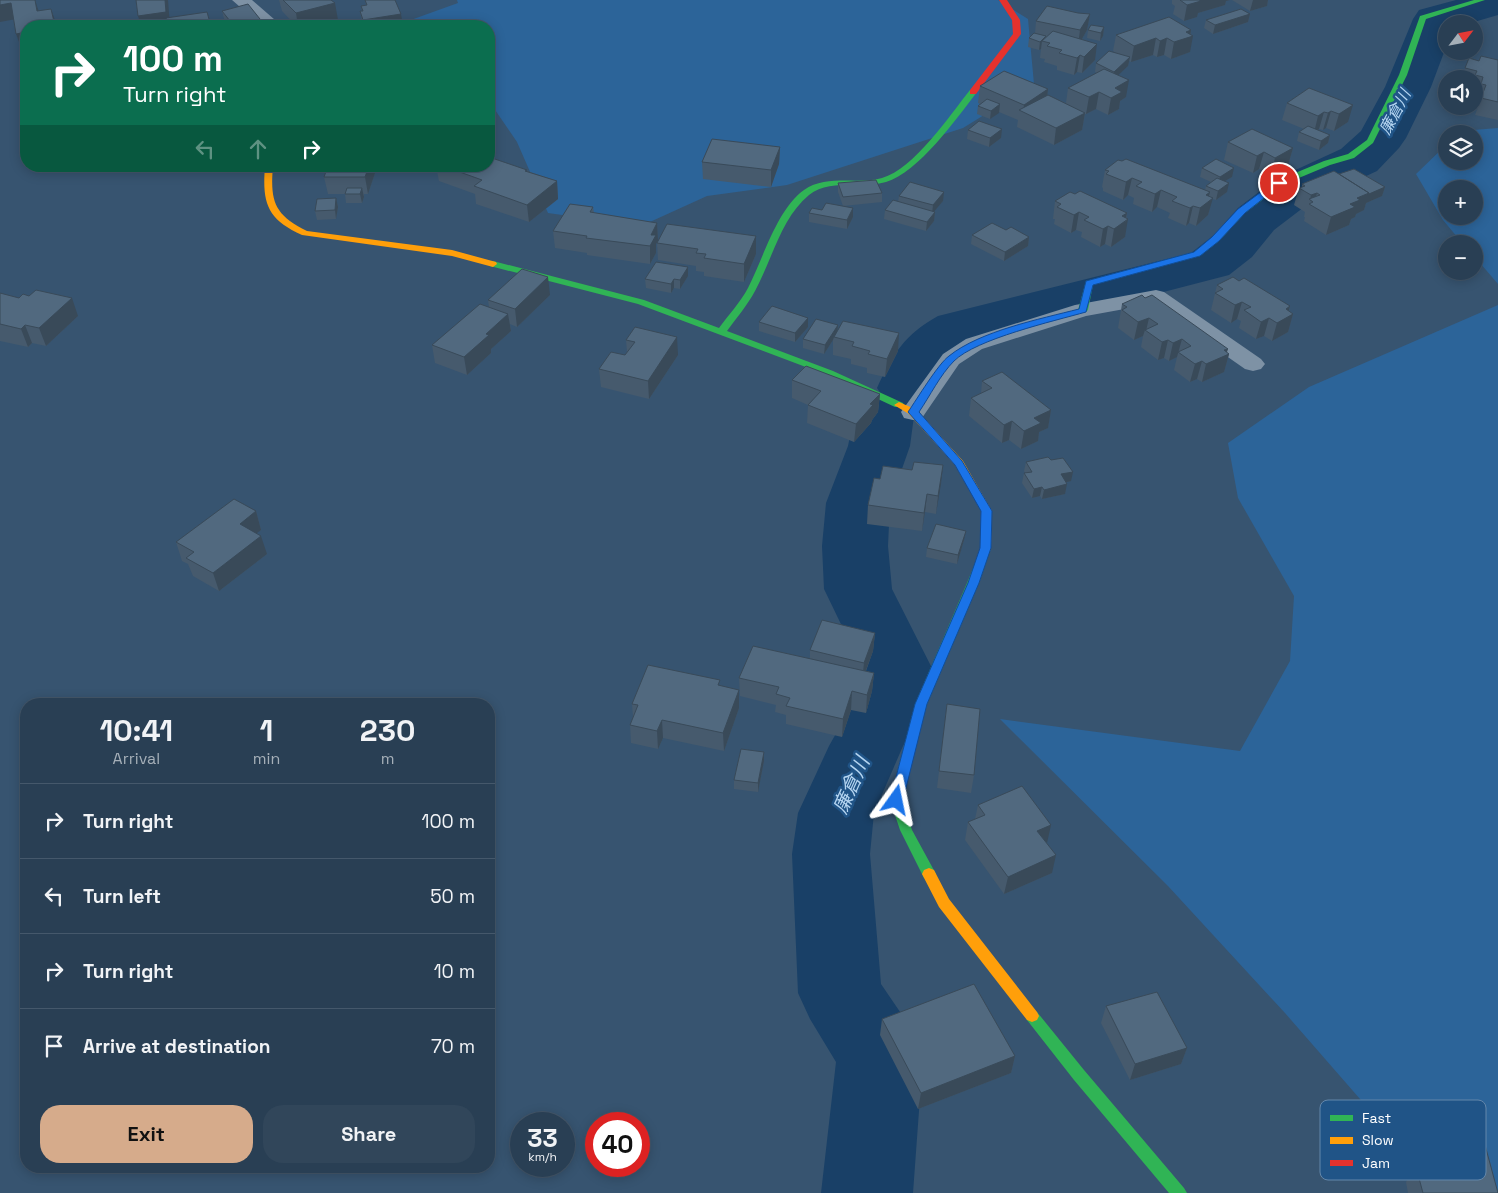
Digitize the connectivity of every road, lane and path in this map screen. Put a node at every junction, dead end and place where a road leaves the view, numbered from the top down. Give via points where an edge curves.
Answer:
1 (241, 0) edge
2 (1003, 0) edge
3 (1482, 0) edge
4 (266, 20) edge
5 (268, 172) edge
6 (1083, 310) junction
7 (722, 332) junction
8 (1253, 364) dead end
9 (913, 412) junction
10 (1179, 1193) edge

1 - 4 street
2 - 7 street via 1016,20 1017,34 984,80 906,168 886,180 830,185 807,192 792,207 745,302 728,320
3 - 6 street via 1423,18 1403,74 1370,141 1352,156 1279,183 1242,211 1197,254 1089,283
5 - 7 street via 267,203 289,227 305,233 452,254 641,302
6 - 8 street via 1156,297
6 - 9 street via 974,344 951,359
7 - 9 street via 830,374
9 - 10 street via 959,463 987,511 986,548 921,704 896,800 906,830 944,903 1079,1075

